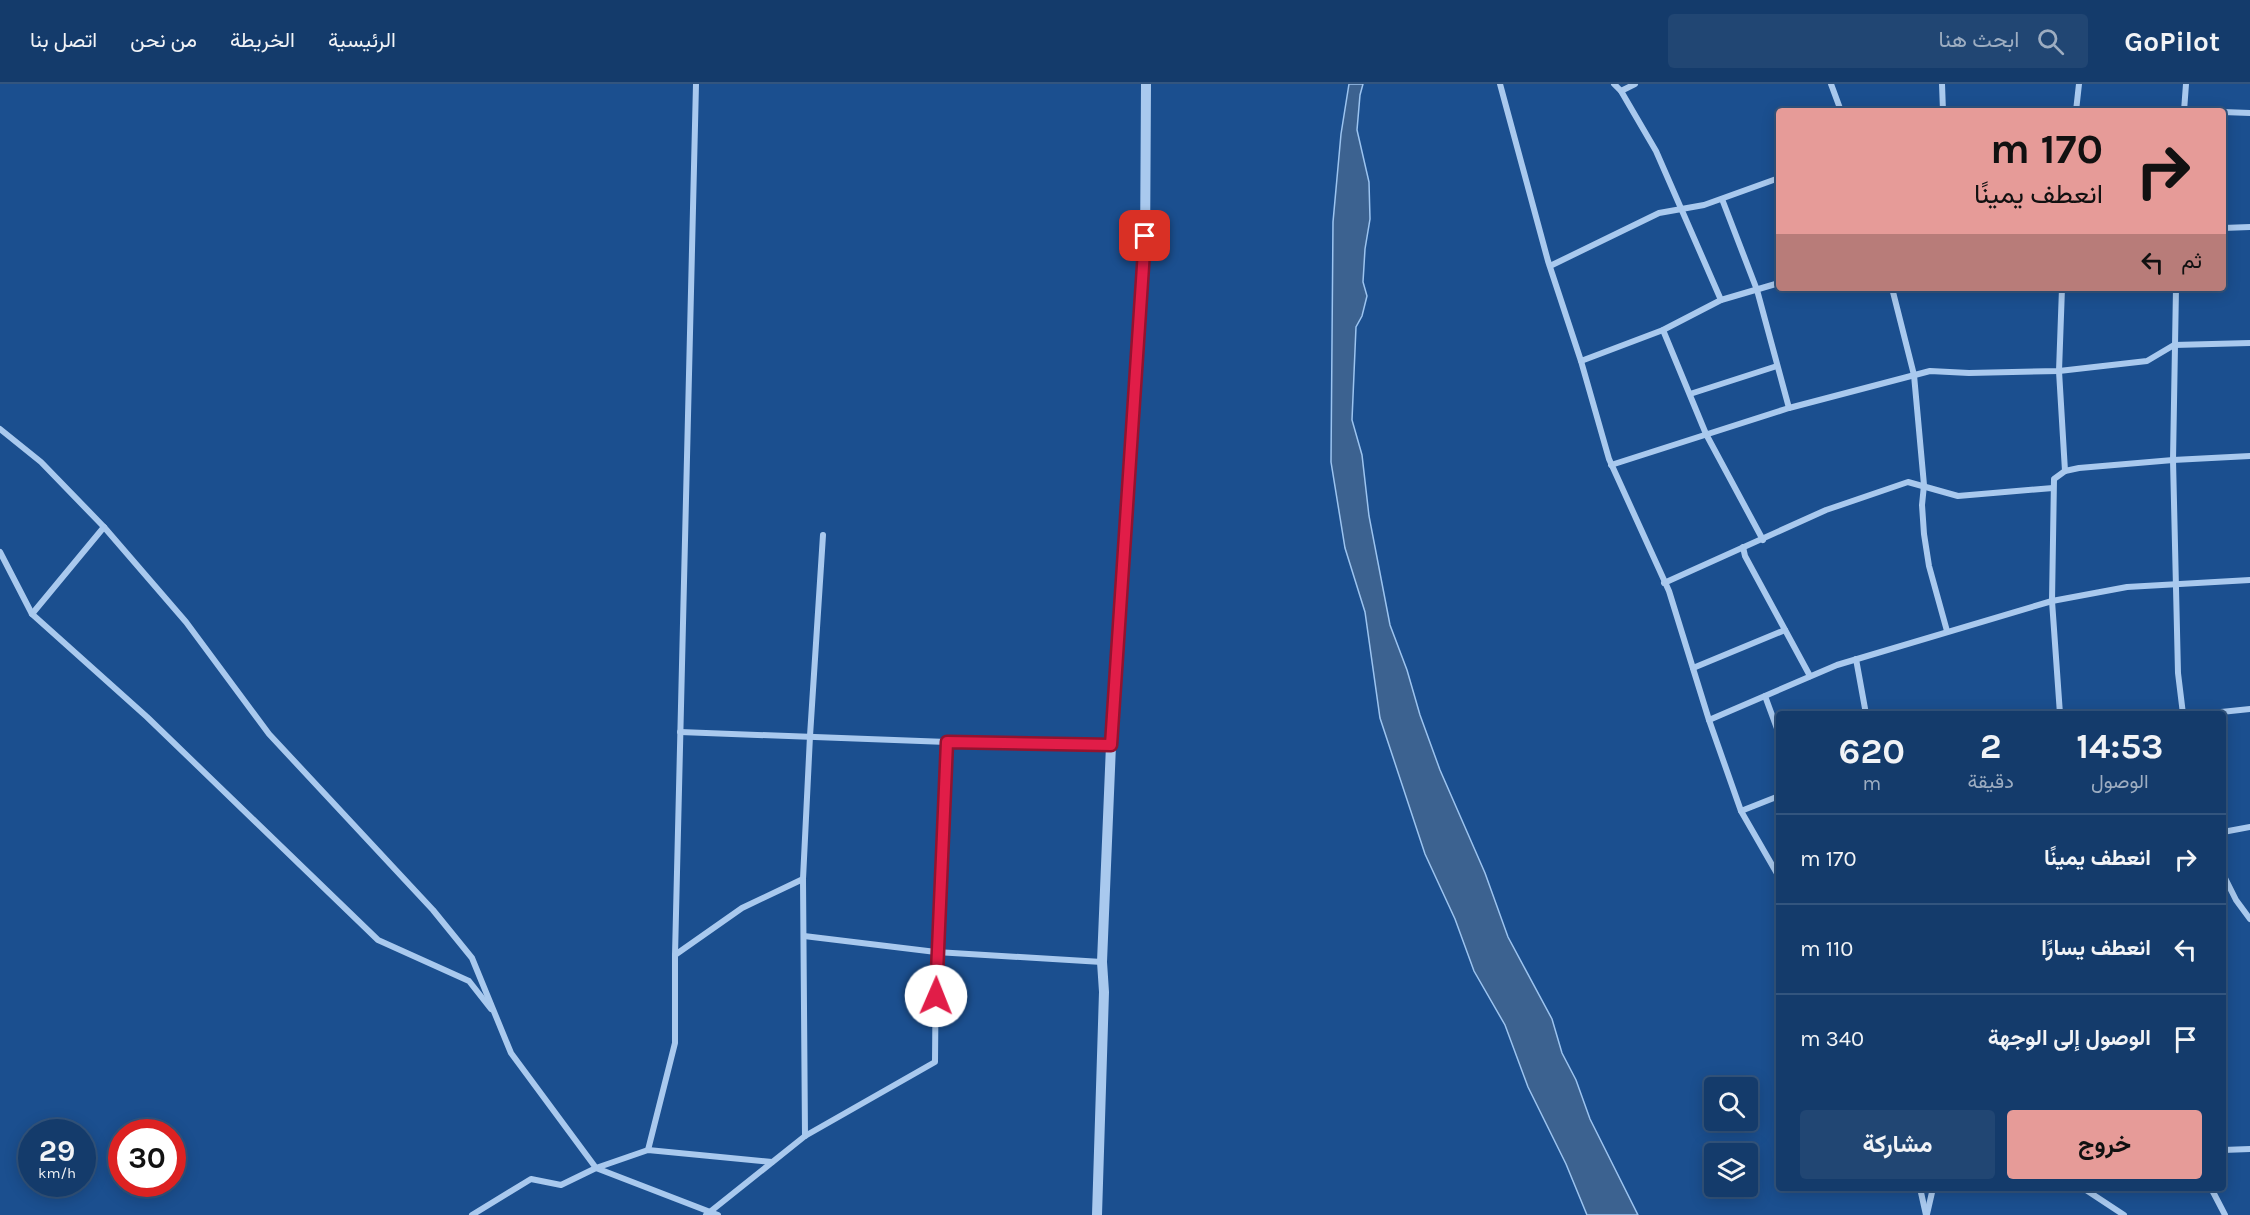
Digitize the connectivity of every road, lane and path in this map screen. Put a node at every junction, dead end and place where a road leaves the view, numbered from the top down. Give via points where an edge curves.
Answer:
1 (696, 84) edge
2 (1146, 84) edge
3 (1500, 84) edge
4 (1614, 84) edge
5 (1635, 84) edge
6 (1831, 84) edge
7 (1942, 84) edge
8 (2079, 84) edge
9 (2186, 84) edge
10 (1621, 91) junction
11 (1840, 108) edge
12 (1943, 108) edge
13 (2076, 108) edge
14 (2184, 108) edge
15 (2226, 112) edge
16 (2250, 113) edge
17 (1776, 179) edge
18 (1722, 199) junction
19 (1681, 210) junction
20 (2250, 227) edge
21 (2226, 228) edge
22 (1550, 266) junction
23 (1776, 284) edge
24 (1757, 290) junction
25 (1894, 291) edge
26 (2062, 291) edge
27 (2176, 291) edge
28 (1720, 300) junction
29 (1663, 330) junction
30 (2250, 343) edge
31 (2174, 345) junction
32 (1581, 360) junction
33 (1777, 366) junction
34 (2059, 371) junction
35 (1914, 375) junction
36 (1690, 394) junction
37 (1789, 408) junction
38 (0, 429) edge
39 (1706, 434) junction
40 (2250, 456) edge
41 (2173, 460) junction
42 (1611, 465) junction
43 (2065, 471) junction
44 (1924, 485) junction
45 (2053, 488) junction
46 (104, 527) junction
47 (823, 535) dead end
48 (1763, 540) junction
49 (1743, 547) junction
50 (0, 552) edge
51 (2250, 580) edge
52 (1664, 583) junction
53 (2176, 583) junction
54 (2052, 601) junction
55 (32, 614) junction
56 (1785, 630) junction
57 (1947, 631) junction
58 (1856, 659) junction
59 (1693, 668) junction
60 (1810, 676) junction
61 (1765, 696) junction
62 (2250, 709) edge
63 (1865, 711) edge
64 (2060, 711) edge
65 (2184, 711) edge
66 (2226, 712) edge
67 (1709, 720) junction
68 (1776, 726) edge
69 (680, 732) junction
70 (810, 736) junction
71 (947, 742) junction
72 (1111, 745) junction
73 (1776, 797) edge
74 (1741, 811) junction
75 (2250, 827) edge
76 (2226, 831) edge
77 (1776, 872) edge
78 (803, 879) junction
79 (2226, 880) edge
80 (2250, 919) edge
81 (804, 936) junction
82 (936, 952) junction
83 (675, 955) junction
84 (1102, 962) junction
85 (496, 1014) junction
86 (805, 1136) junction
87 (2250, 1149) edge
88 (648, 1150) junction
89 (2226, 1150) edge
90 (772, 1162) junction
91 (596, 1168) junction
92 (1921, 1191) edge
93 (1932, 1191) edge
94 (2088, 1191) edge
95 (2212, 1191) edge
96 (708, 1213) edge
97 (472, 1215) edge
98 (718, 1215) edge
99 (1097, 1215) edge
100 (1927, 1215) edge
101 (2124, 1215) edge
102 (2224, 1215) edge

1 - 69 street
2 - 72 street via 1145,258
3 - 22 street
4 - 10 street
5 - 10 street
6 - 11 street
7 - 12 street
8 - 13 street
9 - 14 street
10 - 19 street via 1656,151
15 - 16 street
17 - 18 street
18 - 19 street
18 - 24 street
19 - 22 street via 1659,213
19 - 28 street
20 - 21 street
22 - 32 street
23 - 24 street
24 - 28 street
24 - 33 street
25 - 35 street
26 - 34 street
27 - 31 street
28 - 29 street
29 - 32 street
29 - 36 street
30 - 31 street
31 - 34 street via 2147,361
31 - 41 street
32 - 42 street
33 - 36 street
33 - 37 street
34 - 35 street via 1939,370
34 - 43 street
35 - 37 street
35 - 44 street
36 - 39 street
37 - 39 street
38 - 46 street via 41,462
39 - 42 street
39 - 48 street
40 - 41 street
41 - 43 street
41 - 53 street
42 - 52 street
43 - 45 street via 2054,479
44 - 45 street via 1959,496
44 - 48 street via 1899,485 1827,510
44 - 57 street via 1922,506 1929,566
45 - 54 street
46 - 55 street
46 - 85 street via 186,622 269,734 433,910 472,958
47 - 70 street
48 - 49 street
49 - 52 street
49 - 56 street
50 - 55 street
51 - 53 street
52 - 59 street via 1670,591
53 - 54 street via 2127,586
53 - 65 street via 2178,673
54 - 57 street
54 - 64 street
55 - 85 street via 147,717 378,940 469,981
56 - 59 street
56 - 60 street
57 - 58 street
58 - 60 street
58 - 63 street
59 - 67 street
60 - 61 street
61 - 67 street
61 - 68 street
62 - 66 street
67 - 74 street
69 - 70 street
69 - 83 street
70 - 71 street
70 - 78 street
71 - 72 street
71 - 82 street
72 - 84 street
73 - 74 street
74 - 77 street
75 - 76 street
78 - 81 street
78 - 83 street via 742,908
79 - 80 street
81 - 82 street
81 - 86 street
82 - 84 street
82 - 86 street via 935,1062
83 - 88 street via 675,1043
84 - 99 street
85 - 91 street via 512,1053
86 - 90 street
87 - 89 street
88 - 90 street
88 - 91 street
90 - 96 street
91 - 96 street
91 - 97 street via 561,1185 531,1179
92 - 100 street
93 - 100 street
94 - 101 street
95 - 102 street
96 - 98 street

